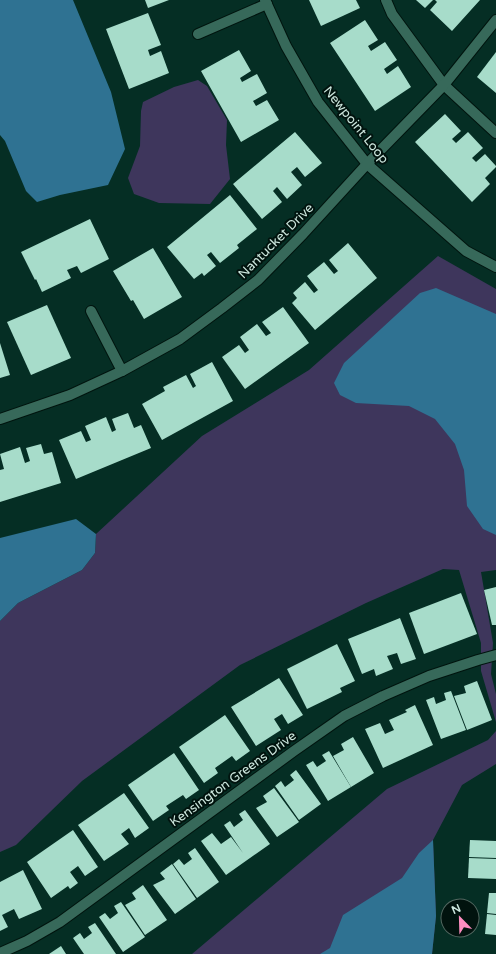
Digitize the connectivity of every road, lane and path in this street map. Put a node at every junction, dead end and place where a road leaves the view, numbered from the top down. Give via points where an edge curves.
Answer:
1 (386, 0) edge
2 (266, 2) edge
3 (496, 20) edge
4 (198, 34) dead end
5 (444, 85) junction
6 (496, 133) edge
7 (367, 164) junction
8 (496, 267) edge
9 (91, 311) dead end
10 (122, 371) junction
11 (0, 420) edge
12 (496, 655) edge
13 (0, 953) edge

1 - 5 street via 392,14
2 - 4 street
2 - 7 street, Newpoint Loop via 286,46 318,102
3 - 5 street, Nantucket Drive
5 - 6 street
5 - 7 street, Nantucket Drive
7 - 8 street, Newpoint Loop via 466,251
7 - 10 street, Nantucket Drive via 258,280 180,338
9 - 10 street
10 - 11 street, Nantucket Drive via 70,395
12 - 13 street, Kensington Greens Drive via 429,676 344,716 60,922

